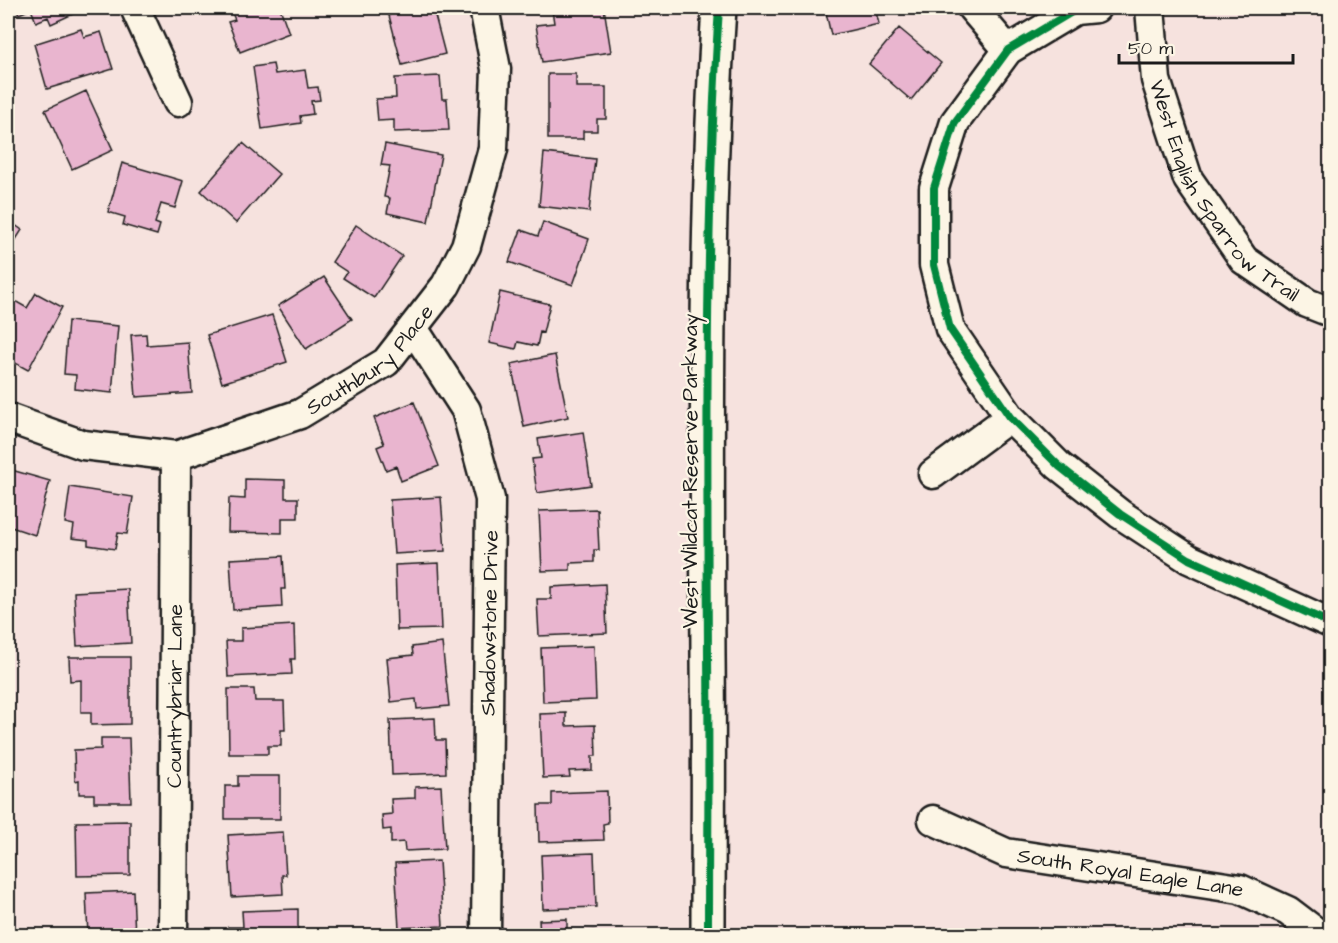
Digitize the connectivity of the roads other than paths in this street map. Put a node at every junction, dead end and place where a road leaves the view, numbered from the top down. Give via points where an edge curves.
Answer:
1 (135, 8) edge
2 (484, 8) edge
3 (719, 8) edge
4 (972, 8) edge
5 (1096, 8) edge
6 (1150, 8) edge
7 (1008, 50) junction
8 (178, 102) dead end
9 (1330, 312) edge
10 (413, 328) junction
11 (1010, 417) junction
12 (8, 418) edge
13 (176, 456) junction
14 (933, 474) dead end
15 (1330, 623) edge
16 (933, 820) dead end
17 (173, 936) edge
18 (486, 936) edge
19 (708, 936) edge
20 (1320, 936) edge

1 - 8 street
2 - 10 street, Southbury Place via 496,69 493,149 466,246 446,285
3 - 19 main road, West Wildcat Reserve Parkway via 709,204
4 - 7 street
5 - 7 street via 1075,10
6 - 9 street, West English Sparrow Trail via 1156,80 1188,178 1244,260 1307,303
7 - 11 street via 955,122 934,188 934,265 950,329
10 - 13 street, Southbury Place via 386,362 300,414
10 - 18 street, Shadowstone Drive via 466,410 490,499
11 - 14 street
11 - 15 street via 1059,466 1120,514 1189,560
12 - 13 street, Southbury Place via 83,445
13 - 17 street, Countrybriar Lane
16 - 20 street, South Royal Eagle Lane via 1006,853 1240,889 1288,910

